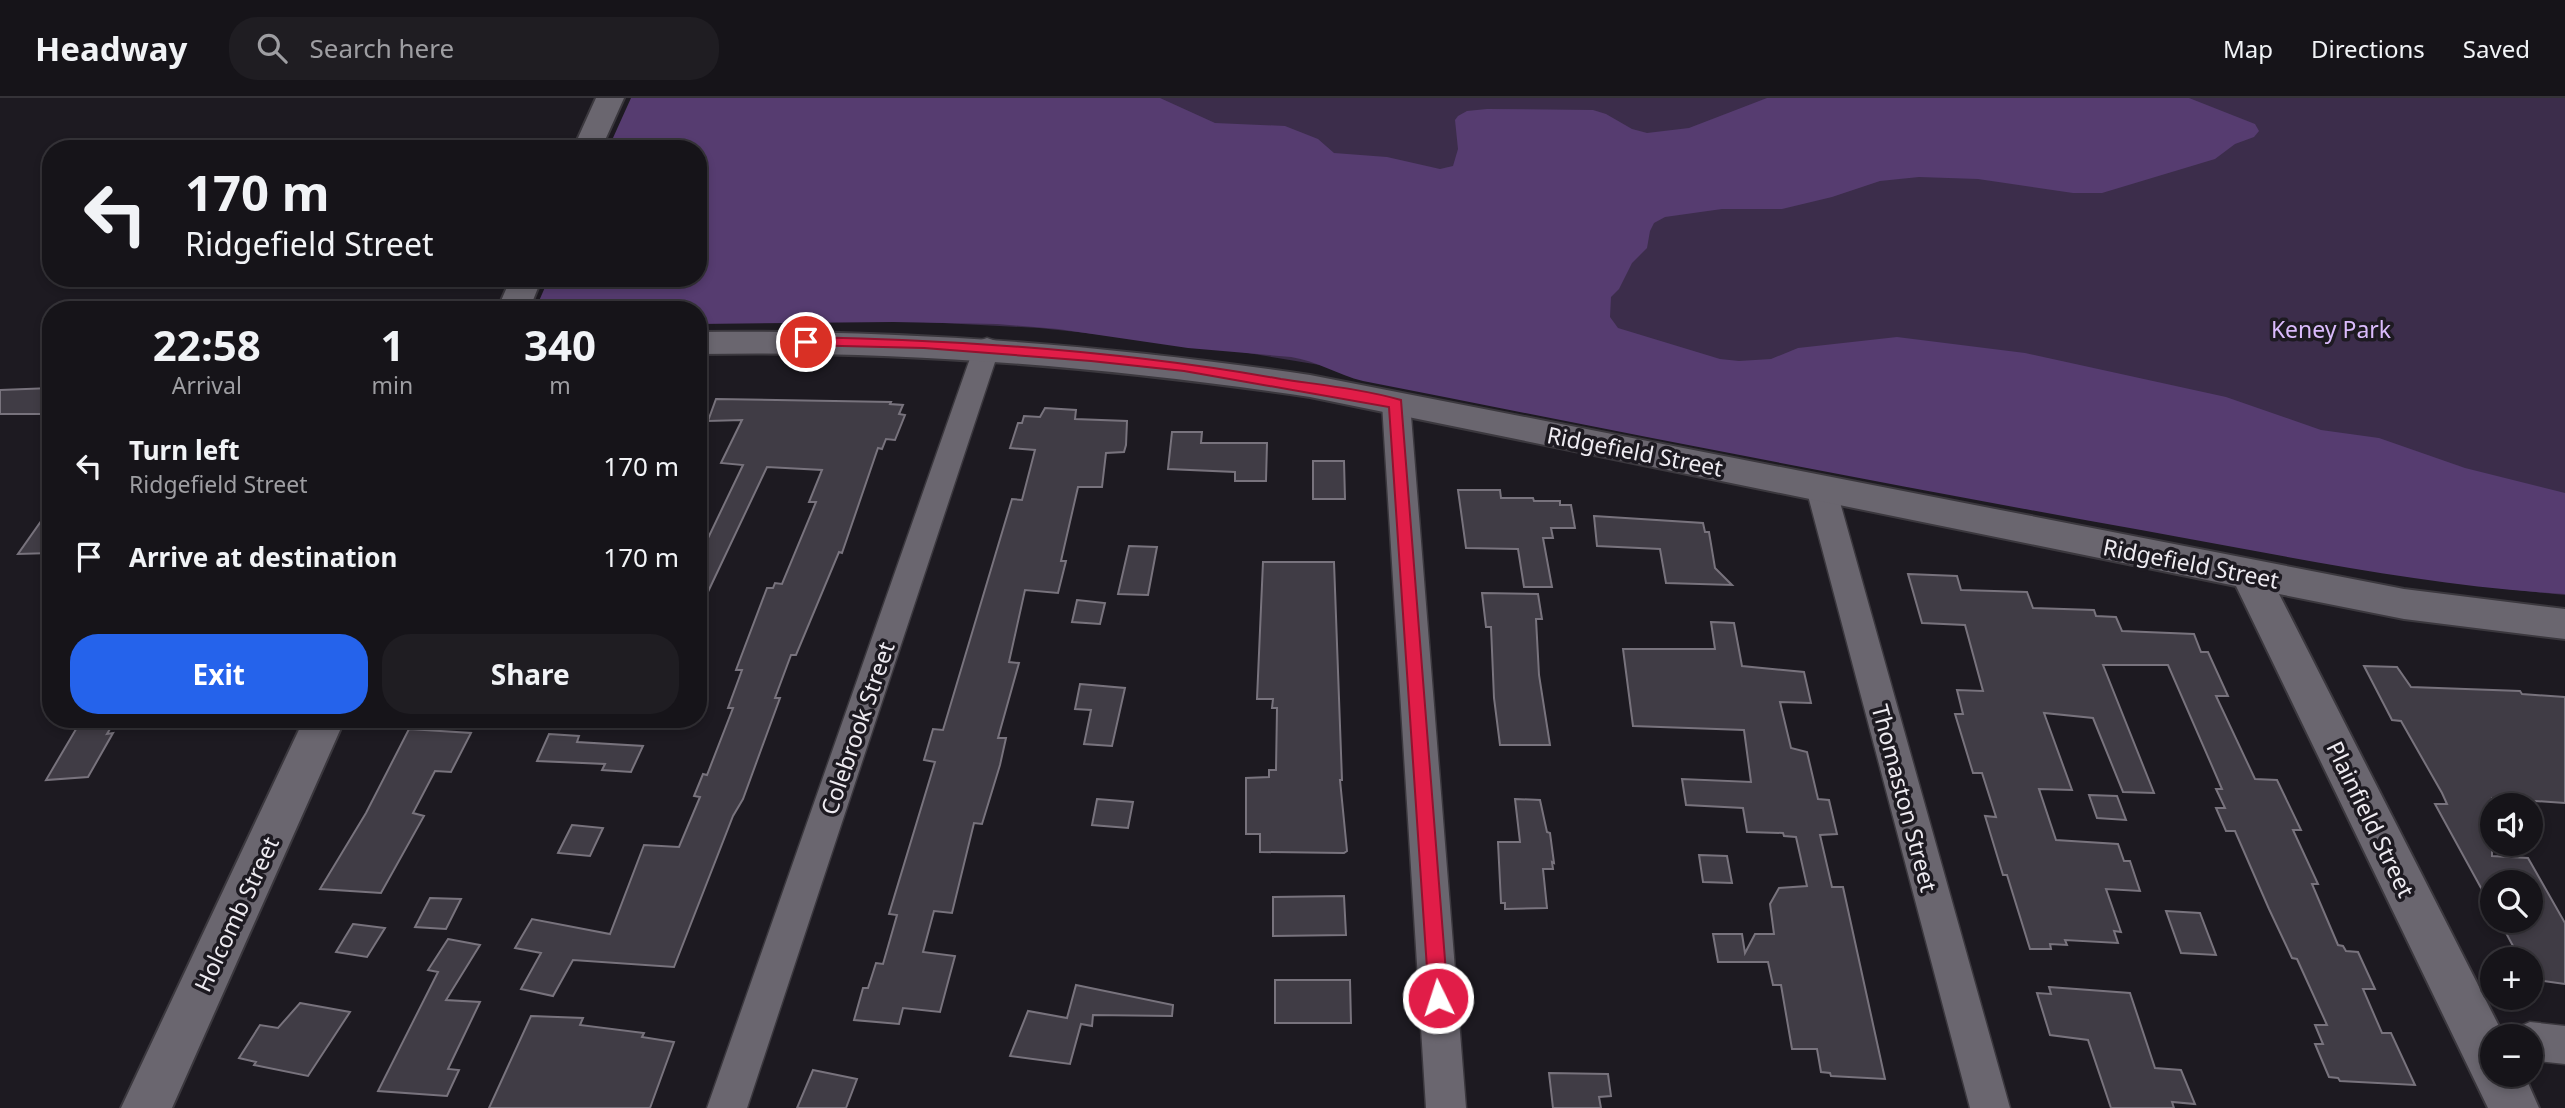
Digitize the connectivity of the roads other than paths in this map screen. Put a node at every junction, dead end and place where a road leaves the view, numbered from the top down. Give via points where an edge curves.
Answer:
1 (610, 98) edge
2 (591, 140) edge
3 (707, 343) edge
4 (987, 347) junction
5 (1396, 403) junction
6 (1821, 488) junction
7 (2250, 575) junction
8 (2565, 624) edge
9 (321, 728) edge
10 (2480, 1033) edge
11 (2543, 1042) edge
12 (2565, 1045) edge
13 (2505, 1087) edge
14 (146, 1108) edge
15 (727, 1108) edge
16 (1446, 1108) edge
17 (1990, 1108) edge
18 (2514, 1108) edge

1 - 2 street
3 - 4 street, Ridgefield Street
4 - 5 street, Ridgefield Street via 1184,366
4 - 15 street, Colebrook Street
5 - 6 street, Ridgefield Street
5 - 16 street
6 - 7 street, Ridgefield Street
6 - 17 street, Thomaston Street
7 - 8 street, Ridgefield Street via 2404,604
7 - 10 street, Plainfield Street
9 - 14 street, Holcomb Street
11 - 12 street
13 - 18 street, Plainfield Street

